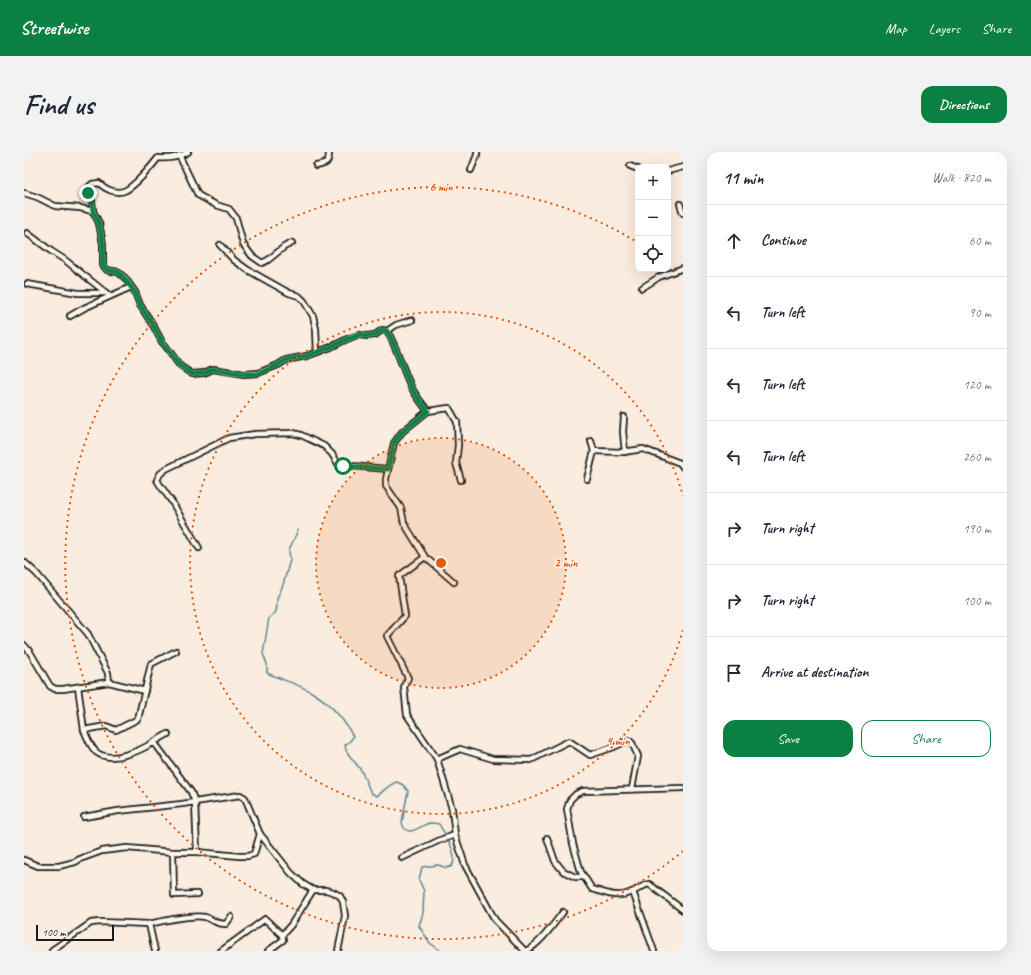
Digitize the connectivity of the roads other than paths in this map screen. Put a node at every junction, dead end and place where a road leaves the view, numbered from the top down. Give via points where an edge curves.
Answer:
1 (188, 152) edge
2 (329, 152) edge
3 (477, 152) edge
4 (179, 156) junction
5 (316, 166) dead end
6 (630, 166) dead end
7 (683, 167) edge
8 (635, 168) edge
9 (471, 170) dead end
10 (671, 170) edge
11 (24, 192) edge
12 (680, 204) dead end
13 (93, 211) junction
14 (683, 213) edge
15 (27, 233) dead end
16 (292, 243) dead end
17 (220, 244) dead end
18 (682, 269) edge
19 (27, 284) dead end
20 (131, 287) junction
21 (642, 288) dead end
22 (108, 294) junction
23 (70, 316) dead end
24 (412, 320) dead end
25 (387, 331) junction
26 (317, 352) junction
27 (428, 411) junction
28 (624, 418) dead end
29 (591, 441) dead end
30 (594, 451) junction
31 (625, 452) junction
32 (683, 467) edge
33 (388, 469) junction
34 (587, 479) dead end
35 (460, 480) dead end
36 (199, 548) dead end
37 (425, 557) junction
38 (24, 562) edge
39 (454, 582) dead end
40 (24, 645) edge
41 (176, 651) dead end
42 (109, 682) junction
43 (78, 687) junction
44 (145, 691) junction
45 (84, 730) junction
46 (168, 734) dead end
47 (154, 742) junction
48 (436, 759) junction
49 (683, 788) edge
50 (632, 789) junction
51 (195, 802) junction
52 (84, 817) dead end
53 (260, 834) junction
54 (452, 835) junction
55 (547, 838) dead end
56 (173, 852) junction
57 (196, 852) junction
58 (402, 858) dead end
59 (24, 860) edge
60 (584, 877) junction
61 (314, 890) junction
62 (633, 892) junction
63 (198, 894) dead end
64 (683, 910) edge
65 (563, 912) dead end
66 (230, 918) dead end
67 (149, 924) junction
68 (282, 935) junction
69 (52, 951) edge
70 (155, 951) edge
71 (221, 951) edge
72 (268, 951) edge
73 (338, 951) edge
74 (525, 951) edge
75 (654, 951) edge

1 - 4 street
2 - 5 street via 329,160
3 - 9 street
4 - 13 street via 158,158 125,191 116,192 104,188 99,183 92,184 88,188 88,193
4 - 16 street via 198,195 229,209 236,218 243,244 252,256 262,263
6 - 8 street
7 - 10 street
11 - 13 street via 55,206
12 - 14 street
13 - 20 street via 99,223 103,244 103,265 107,270 118,272
15 - 22 street
17 - 26 street via 234,260 248,270 304,301 313,316
18 - 21 street via 659,277
19 - 22 street via 78,293
20 - 22 street
20 - 26 street via 162,342 180,366 192,374 213,369 258,374 286,360
22 - 23 street
24 - 25 street
25 - 26 street via 382,330 375,335 360,335
25 - 27 street via 409,384
27 - 33 street via 402,432 394,443
27 - 35 street via 449,408 457,422 456,463
28 - 31 street
29 - 30 street
30 - 31 street
30 - 34 street
31 - 32 street via 643,449 680,463
33 - 36 street via 339,465 324,446 293,433 229,438 166,469 157,480
33 - 37 street via 386,486 401,508 404,522
37 - 39 street
37 - 48 street via 398,576 405,616 387,636 408,678 404,687 408,715
38 - 42 street via 88,634 108,673
40 - 43 street via 50,686 63,689
41 - 44 street via 151,664
42 - 43 street
42 - 44 street
43 - 45 street
44 - 45 street via 138,719 116,730 106,726
45 - 47 street via 90,745 103,756 122,756 142,750
46 - 47 street
47 - 51 street via 191,792
48 - 50 street via 460,749 493,759 531,760 569,741 590,755 629,740 638,756
48 - 54 street via 452,809
49 - 50 street
50 - 60 street via 583,791 570,800 567,809 570,831
51 - 52 street
51 - 53 street via 240,795 244,798
51 - 57 street
53 - 57 street via 254,854 248,856
53 - 61 street via 290,873 302,884
54 - 58 street
54 - 74 street via 495,920
55 - 60 street via 555,860 563,871
56 - 57 street
56 - 59 street via 127,848 102,851 59,866 38,866
56 - 63 street via 174,896
60 - 62 street via 592,889 616,896
61 - 68 street
61 - 73 street via 333,892 340,896 343,902 344,927
62 - 64 street via 649,884
62 - 75 street
65 - 74 street via 539,941
66 - 67 street via 226,924 219,924 206,917
67 - 69 street via 91,923
67 - 70 street
68 - 71 street via 265,919
68 - 72 street via 283,940

